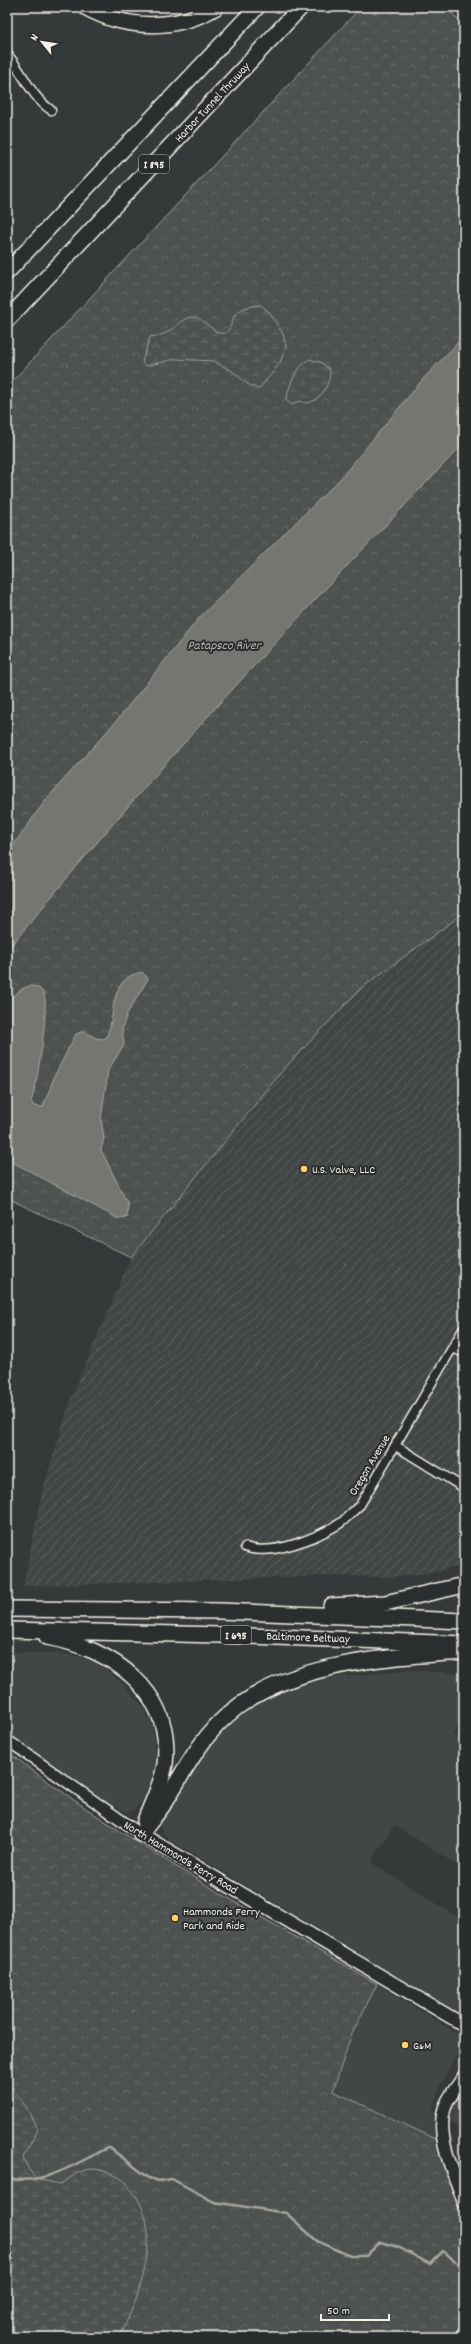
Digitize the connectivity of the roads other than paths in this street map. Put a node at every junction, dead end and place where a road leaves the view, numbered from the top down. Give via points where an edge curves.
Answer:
1 (85, 7) edge
2 (216, 7) edge
3 (257, 7) edge
4 (301, 7) edge
5 (7, 54) edge
6 (51, 110) dead end
7 (7, 272) edge
8 (7, 320) edge
9 (464, 1328) edge
10 (453, 1348) junction
11 (464, 1353) edge
12 (396, 1446) junction
13 (464, 1488) edge
14 (246, 1547) dead end
15 (464, 1585) edge
16 (7, 1609) edge
17 (220, 1611) junction
18 (464, 1621) edge
19 (7, 1630) edge
20 (464, 1644) edge
21 (464, 1652) edge
22 (7, 1740) edge
23 (140, 1834) junction
24 (464, 2025) edge
25 (464, 2076) edge
26 (464, 2202) edge
27 (464, 2334) edge
28 (462, 2337) edge

1 - 2 highway via 114,19 140,25 155,25 184,21
3 - 7 highway, I 895
4 - 8 highway, Harbor Tunnel Thruway / I 895
5 - 6 street via 32,93
9 - 10 street, Oregon Avenue
10 - 11 street
10 - 12 street, Oregon Avenue
12 - 13 street
12 - 14 street, Oregon Avenue via 360,1505 340,1523 317,1535 274,1550 256,1551
15 - 17 highway via 385,1603
16 - 17 highway, Baltimore Beltway / I 695
17 - 18 highway, Baltimore Beltway / I 695
19 - 20 highway, Baltimore Beltway / I 695 via 274,1636
19 - 23 highway via 55,1639 97,1652 125,1670 145,1690 156,1707 164,1728 166,1746 160,1784
21 - 23 highway via 356,1662 299,1678 263,1692 240,1706 209,1734
22 - 23 street, North Hammonds Ferry Road
23 - 24 main road, North Hammonds Ferry Road
25 - 26 main road via 444,2108 442,2126 446,2150
27 - 28 main road

